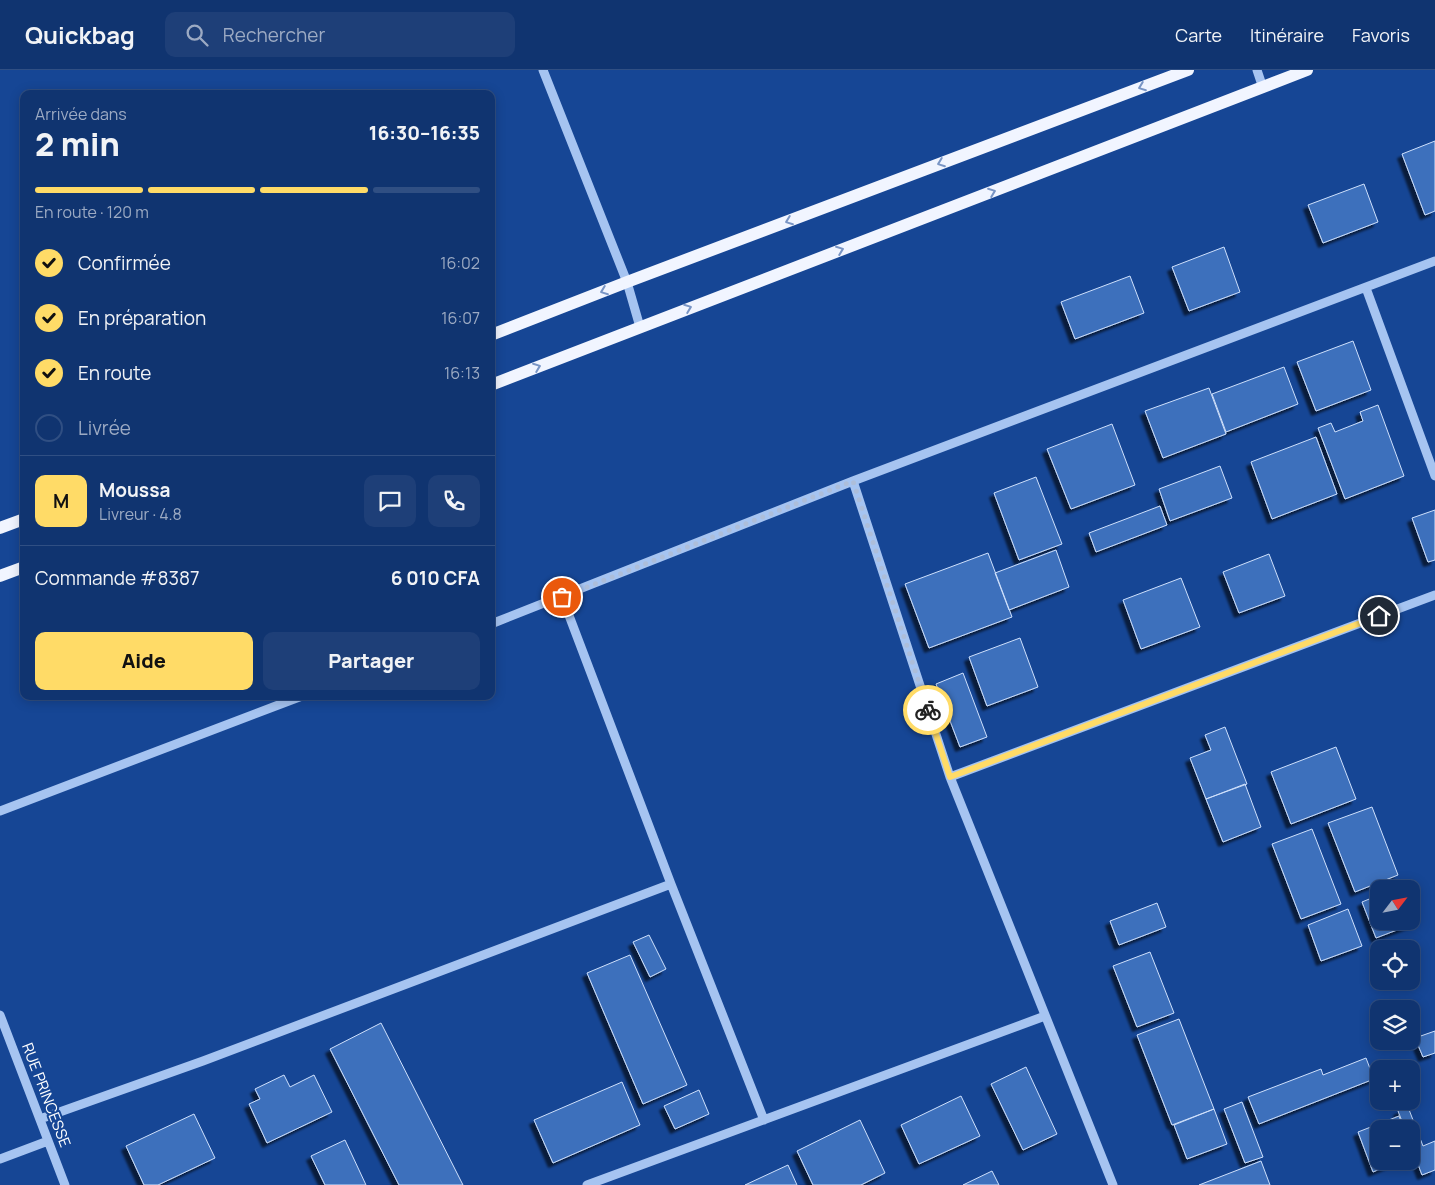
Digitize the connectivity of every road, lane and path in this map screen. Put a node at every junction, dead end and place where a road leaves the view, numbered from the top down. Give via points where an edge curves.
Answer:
1 (543, 70) edge
2 (1188, 70) edge
3 (1258, 70) edge
4 (1307, 70) edge
5 (1263, 88) junction
6 (1435, 261) edge
7 (627, 282) junction
8 (1366, 288) junction
9 (640, 327) junction
10 (495, 333) edge
11 (495, 383) edge
12 (1435, 476) edge
13 (853, 481) junction
14 (20, 520) edge
15 (0, 528) edge
16 (20, 568) edge
17 (0, 576) edge
18 (1435, 595) edge
19 (562, 597) junction
20 (495, 622) edge
21 (291, 700) edge
22 (950, 777) junction
23 (0, 811) edge
24 (671, 884) junction
25 (0, 1014) edge
26 (1045, 1016) junction
27 (40, 1118) junction
28 (764, 1120) junction
29 (48, 1141) junction
30 (0, 1159) edge
31 (65, 1185) edge
32 (587, 1185) edge
33 (1113, 1185) edge

1 - 7 street
2 -> 7 main road
3 - 5 street
4 - 5 main road
9 -> 5 main road
6 - 8 street
7 - 9 street
7 -> 10 main road
8 - 12 street
8 - 13 street
11 -> 9 main road
13 - 19 street
13 - 22 street
14 - 15 main road
16 - 17 main road
18 - 22 street
19 - 20 street
19 - 24 street
21 - 23 street
22 - 26 street
24 - 27 street
24 - 28 street
25 - 27 street, RUE PRINCESSE
26 - 28 street
26 - 33 street
27 - 29 street, RUE PRINCESSE
28 - 32 street
29 - 30 street
29 - 31 street, RUE PRINCESSE

